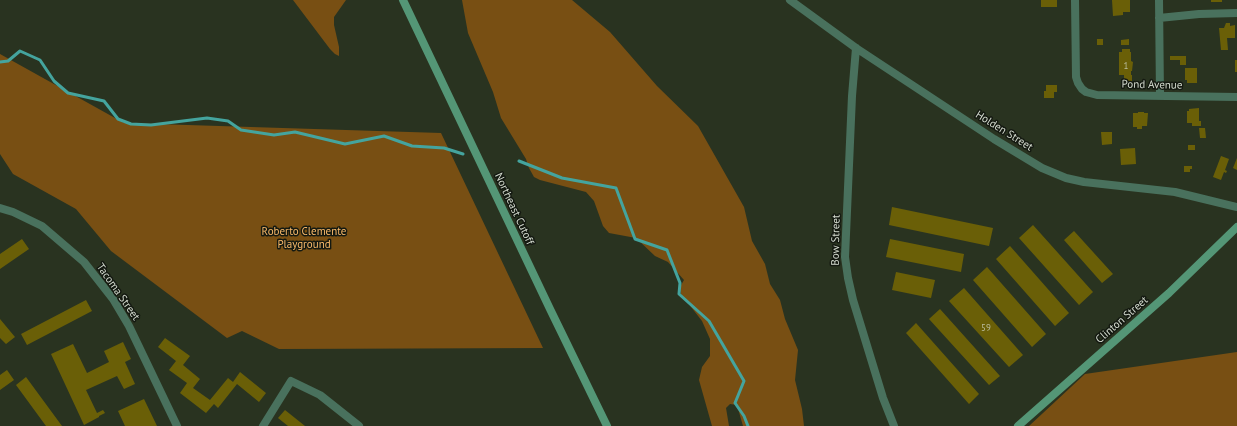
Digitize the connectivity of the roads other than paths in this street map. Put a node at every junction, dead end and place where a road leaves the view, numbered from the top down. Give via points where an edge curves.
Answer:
1 (402, 0) edge
2 (790, 0) edge
3 (1075, 0) edge
4 (1159, 0) edge
5 (1237, 13) edge
6 (1159, 18) junction
7 (856, 48) junction
8 (1160, 96) junction
9 (1237, 97) edge
10 (1237, 207) edge
11 (0, 208) edge
12 (1237, 227) edge
13 (177, 426) edge
14 (263, 426) edge
15 (359, 426) edge
16 (607, 426) edge
17 (894, 426) edge
18 (1018, 426) edge

1 - 16 main road, Northeast Cutoff
2 - 7 street, Holden Street
3 - 8 street, Pond Avenue via 1076,77 1082,89 1090,94
4 - 6 street
5 - 6 street
6 - 8 street
7 - 10 street, Holden Street via 1042,168 1084,182 1174,192
7 - 17 street, Bow Street via 845,256 852,300
8 - 9 street, Pond Avenue
11 - 13 street, Tacoma Street via 42,226 84,262 129,326
12 - 18 main road, Clinton Street via 1169,293
14 - 15 street via 292,381 320,395

